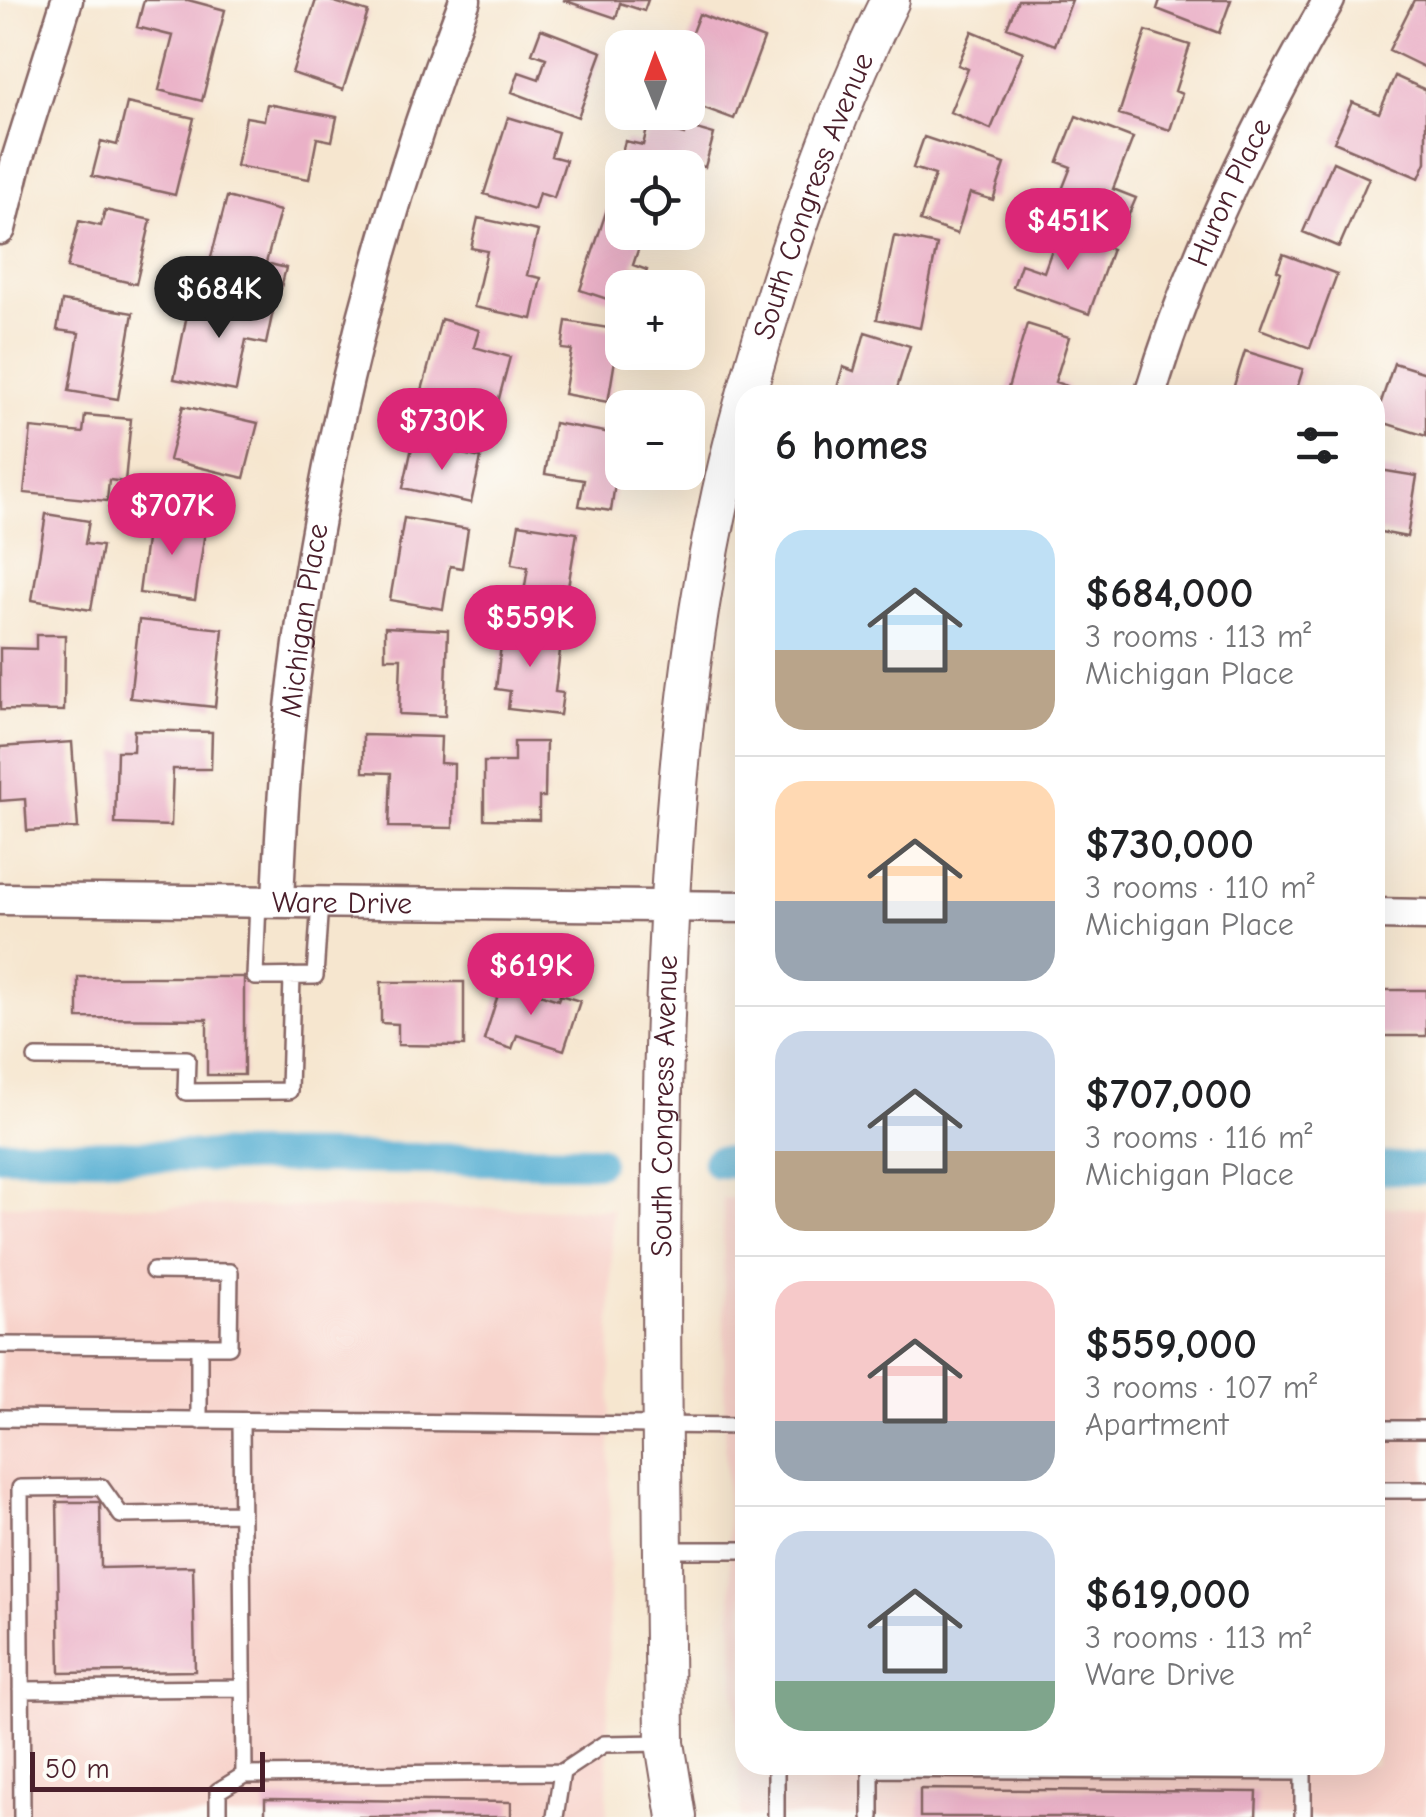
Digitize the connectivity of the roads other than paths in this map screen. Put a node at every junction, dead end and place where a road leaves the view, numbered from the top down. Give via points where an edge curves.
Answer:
1 (67, 0) edge
2 (466, 0) edge
3 (890, 0) edge
4 (1329, 0) edge
5 (0, 229) edge
6 (749, 385) edge
7 (1154, 385) edge
8 (735, 441) edge
9 (0, 898) edge
10 (268, 901) junction
11 (320, 902) junction
12 (668, 906) junction
13 (735, 907) edge
14 (1385, 914) edge
15 (1426, 915) edge
16 (292, 976) junction
17 (36, 1058) dead end
18 (153, 1271) dead end
19 (0, 1345) edge
20 (200, 1346) junction
21 (0, 1418) edge
22 (200, 1420) junction
23 (241, 1421) junction
24 (662, 1426) junction
25 (735, 1426) edge
26 (1385, 1429) edge
27 (1426, 1430) edge
28 (1385, 1490) edge
29 (1426, 1490) edge
30 (242, 1513) junction
31 (663, 1550) junction
32 (735, 1550) edge
33 (244, 1688) junction
34 (21, 1690) junction
35 (665, 1743) junction
36 (562, 1772) junction
37 (776, 1775) edge
38 (871, 1775) edge
39 (1303, 1775) edge
40 (244, 1776) junction
41 (22, 1817) edge
42 (218, 1817) edge
43 (555, 1817) edge
44 (677, 1817) edge
45 (776, 1817) edge
46 (871, 1817) edge
47 (1304, 1817) edge

1 - 5 street
2 - 10 street, Michigan Place via 406,164 341,404 314,544
3 - 6 street, South Congress Avenue via 830,136
4 - 7 street, Huron Place via 1230,188
8 - 12 street, South Congress Avenue via 694,643
9 - 10 street, Ware Drive
10 - 11 street, Ware Drive
10 - 16 lane via 256,976
11 - 12 street, Ware Drive
11 - 16 lane via 314,976
12 - 13 street, Ware Drive
12 - 24 street, South Congress Avenue
14 - 15 street
16 - 17 lane via 289,1092 186,1092 186,1059
18 - 20 lane via 230,1272 229,1346
19 - 20 lane
20 - 22 lane
21 - 22 lane
22 - 23 lane
23 - 24 lane
23 - 30 lane
24 - 25 lane
24 - 31 street, South Congress Avenue
26 - 27 lane
28 - 29 lane
30 - 33 lane
30 - 34 lane via 121,1515 101,1487 20,1488
31 - 32 lane
31 - 35 street, South Congress Avenue
33 - 34 lane
33 - 40 lane
34 - 41 lane
35 - 36 lane via 604,1744
35 - 44 street, South Congress Avenue
36 - 40 lane
36 - 43 lane
37 - 45 lane
38 - 46 lane
39 - 47 lane
40 - 42 lane via 218,1791

